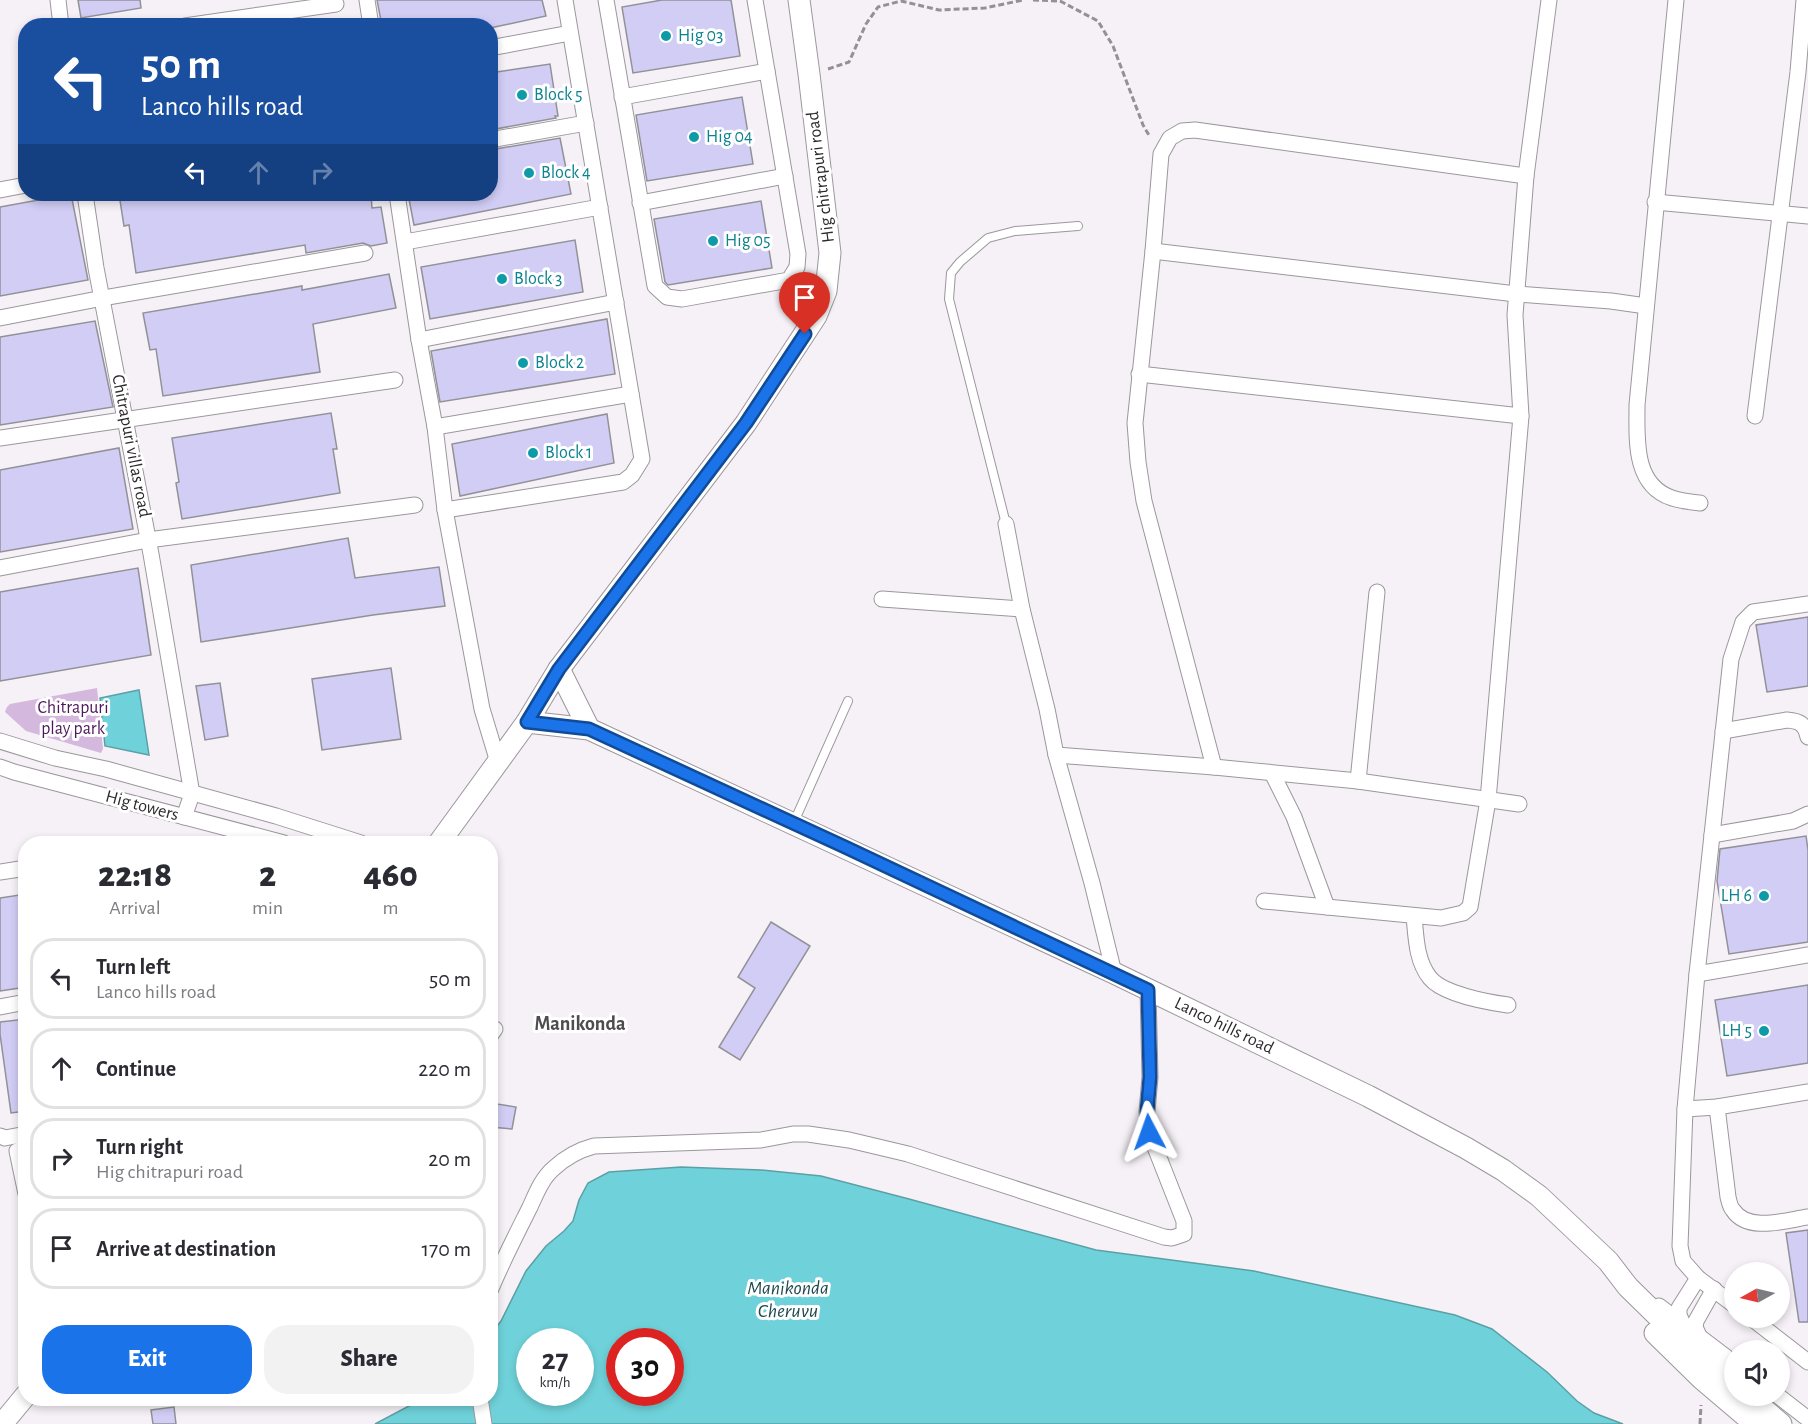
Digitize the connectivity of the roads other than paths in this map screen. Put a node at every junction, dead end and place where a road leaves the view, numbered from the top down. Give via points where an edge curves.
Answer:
1 (58, 0) edge
2 (367, 0) edge
3 (565, 0) edge
4 (606, 0) edge
5 (755, 0) edge
6 (799, 0) edge
7 (1549, 0) edge
8 (1676, 0) edge
9 (1804, 0) edge
10 (336, 4) dead end
11 (60, 18) edge
12 (240, 18) edge
13 (370, 18) edge
14 (570, 33) junction
15 (498, 46) edge
16 (767, 71) junction
17 (1803, 72) edge
18 (622, 97) junction
19 (586, 123) junction
20 (498, 139) edge
21 (785, 176) junction
22 (1526, 176) junction
23 (18, 187) edge
24 (0, 190) edge
25 (86, 201) edge
26 (398, 201) edge
27 (1655, 202) junction
28 (640, 204) junction
29 (600, 207) junction
30 (1779, 213) junction
31 (1808, 216) edge
32 (1078, 226) dead end
33 (405, 242) junction
34 (1153, 251) junction
35 (365, 253) dead end
36 (1516, 294) junction
37 (103, 298) junction
38 (616, 302) junction
39 (1646, 306) junction
40 (0, 318) edge
41 (419, 340) junction
42 (1139, 374) junction
43 (394, 380) dead end
44 (632, 394) junction
45 (1521, 416) junction
46 (1755, 416) dead end
47 (125, 418) junction
48 (435, 427) junction
49 (0, 438) edge
50 (1700, 503) dead end
51 (415, 506) dead end
52 (445, 510) junction
53 (1006, 524) joint
54 (148, 540) junction
55 (0, 568) edge
56 (1377, 592) dead end
57 (882, 599) dead end
58 (1808, 604) edge
59 (1022, 609) junction
60 (559, 669) junction
61 (848, 701) dead end
62 (527, 722) junction
63 (589, 729) junction
64 (1723, 731) junction
65 (1808, 737) edge
66 (4, 745) edge
67 (1056, 755) junction
68 (498, 762) junction
69 (0, 767) edge
70 (1214, 767) junction
71 (1272, 773) junction
72 (1358, 781) junction
73 (192, 794) junction
74 (1488, 800) junction
75 (1519, 804) dead end
76 (1808, 814) edge
77 (184, 817) junction
78 (794, 824) junction
79 (1712, 835) junction
80 (257, 836) edge
81 (339, 836) edge
82 (444, 836) edge
83 (18, 869) edge
84 (0, 872) edge
85 (1264, 901) dead end
86 (1327, 907) junction
87 (1414, 916) junction
88 (1808, 956) edge
89 (1114, 973) junction
90 (1697, 974) junction
91 (1148, 990) junction
92 (18, 1004) edge
93 (1508, 1005) dead end
94 (0, 1007) edge
95 (1808, 1092) edge
96 (1717, 1107) junction
97 (1685, 1109) junction
98 (0, 1136) edge
99 (18, 1136) edge
100 (1808, 1217) edge
101 (498, 1273) edge
102 (1698, 1278) junction
103 (1628, 1287) junction
104 (1714, 1289) junction
105 (1724, 1297) edge
106 (1659, 1306) dead end
107 (1683, 1324) junction
108 (1764, 1328) edge
109 (1700, 1338) junction
110 (1724, 1356) edge
111 (1808, 1362) edge
112 (1724, 1375) edge
113 (18, 1405) edge
114 (1790, 1405) edge
115 (481, 1406) edge
116 (1760, 1406) edge
117 (1808, 1419) edge
118 (2, 1424) edge
119 (484, 1424) edge
120 (1755, 1424) edge
121 (1781, 1424) edge

1 - 11 street
2 - 13 street
3 - 14 street
4 - 18 street
5 - 16 street
6 - 60 street, Hig chitrapuri road via 830,253 826,291 816,316 746,423
7 - 22 street
8 - 27 street
9 - 17 street
10 - 12 street
14 - 15 street
14 - 19 street
16 - 18 street
16 - 21 street
17 - 30 street
18 - 28 street
19 - 20 street
19 - 29 street
21 - 28 street
21 - 28 street via 798,254 797,267 789,280 682,299 667,297 655,286
22 - 34 street via 1182,131 1170,138 1161,154
22 - 36 street
23 - 24 street
25 - 37 street, Chitrapuri villas road
26 - 33 street
27 - 30 street
27 - 39 street
29 - 33 street
29 - 38 street
30 - 31 street
30 - 46 street
32 - 53 lane via 1015,231 988,238 951,273 949,299
33 - 41 street
34 - 36 street
34 - 42 street
35 - 37 street
36 - 39 street
36 - 45 street
37 - 40 street
37 - 47 street, Chitrapuri villas road
38 - 41 street
38 - 44 street
39 - 50 street via 1637,405 1640,462 1644,476 1660,492
41 - 48 street
42 - 45 street
42 - 70 street via 1135,423 1144,501
43 - 47 street
44 - 48 street
44 - 52 street via 642,459 623,482
45 - 74 street
47 - 49 street
47 - 54 street, Chitrapuri villas road
48 - 52 street
51 - 54 street
52 - 68 street via 482,709
53 - 59 street
54 - 55 street
54 - 73 street, Chitrapuri villas road
56 - 72 street
57 - 59 street
58 - 64 street via 1753,612 1743,621 1731,659
59 - 67 street
60 - 62 street, Hig chitrapuri road
60 - 63 street
61 - 78 lane
62 - 63 street, Lanco hills road
62 - 68 street, Hig chitrapuri road
63 - 78 street, Lanco hills road
64 - 65 street via 1787,720 1798,721
64 - 79 street
66 - 73 street
67 - 70 street
67 - 89 street
68 - 82 street, Hig chitrapuri road
69 - 77 street, Hig towers
70 - 71 street
71 - 72 street
71 - 86 street via 1294,817
72 - 74 street
73 - 77 street
73 - 81 street
74 - 75 street
74 - 87 street via 1470,907 1455,916
76 - 79 street via 1793,821
77 - 80 street, Hig towers
78 - 89 street, Lanco hills road
79 - 90 street
83 - 84 street
85 - 86 street
86 - 87 street
87 - 93 street via 1421,963 1430,979 1444,988
88 - 90 street
89 - 91 street, Lanco hills road
90 - 97 street
91 - 101 street via 1149,1132 1184,1221 1184,1234 1178,1237 1164,1237 908,1154 849,1140 793,1134 761,1140 594,1146 573,1153 553,1168 537,1191
91 - 103 street, Lanco hills road via 1368,1096 1503,1170 1539,1196 1608,1261
92 - 94 street
95 - 96 street
96 - 97 street
96 - 100 street via 1733,1211 1746,1222 1759,1224
97 - 102 street via 1681,1254
98 - 99 street
102 - 104 street
102 - 107 street via 1679,1308
103 - 112 street
103 - 120 street via 1637,1316
104 - 105 street
104 - 109 street via 1696,1320
106 - 107 street
107 - 109 street
108 - 111 street
109 - 110 street
113 - 118 street
114 - 117 street
115 - 119 street
116 - 121 street

